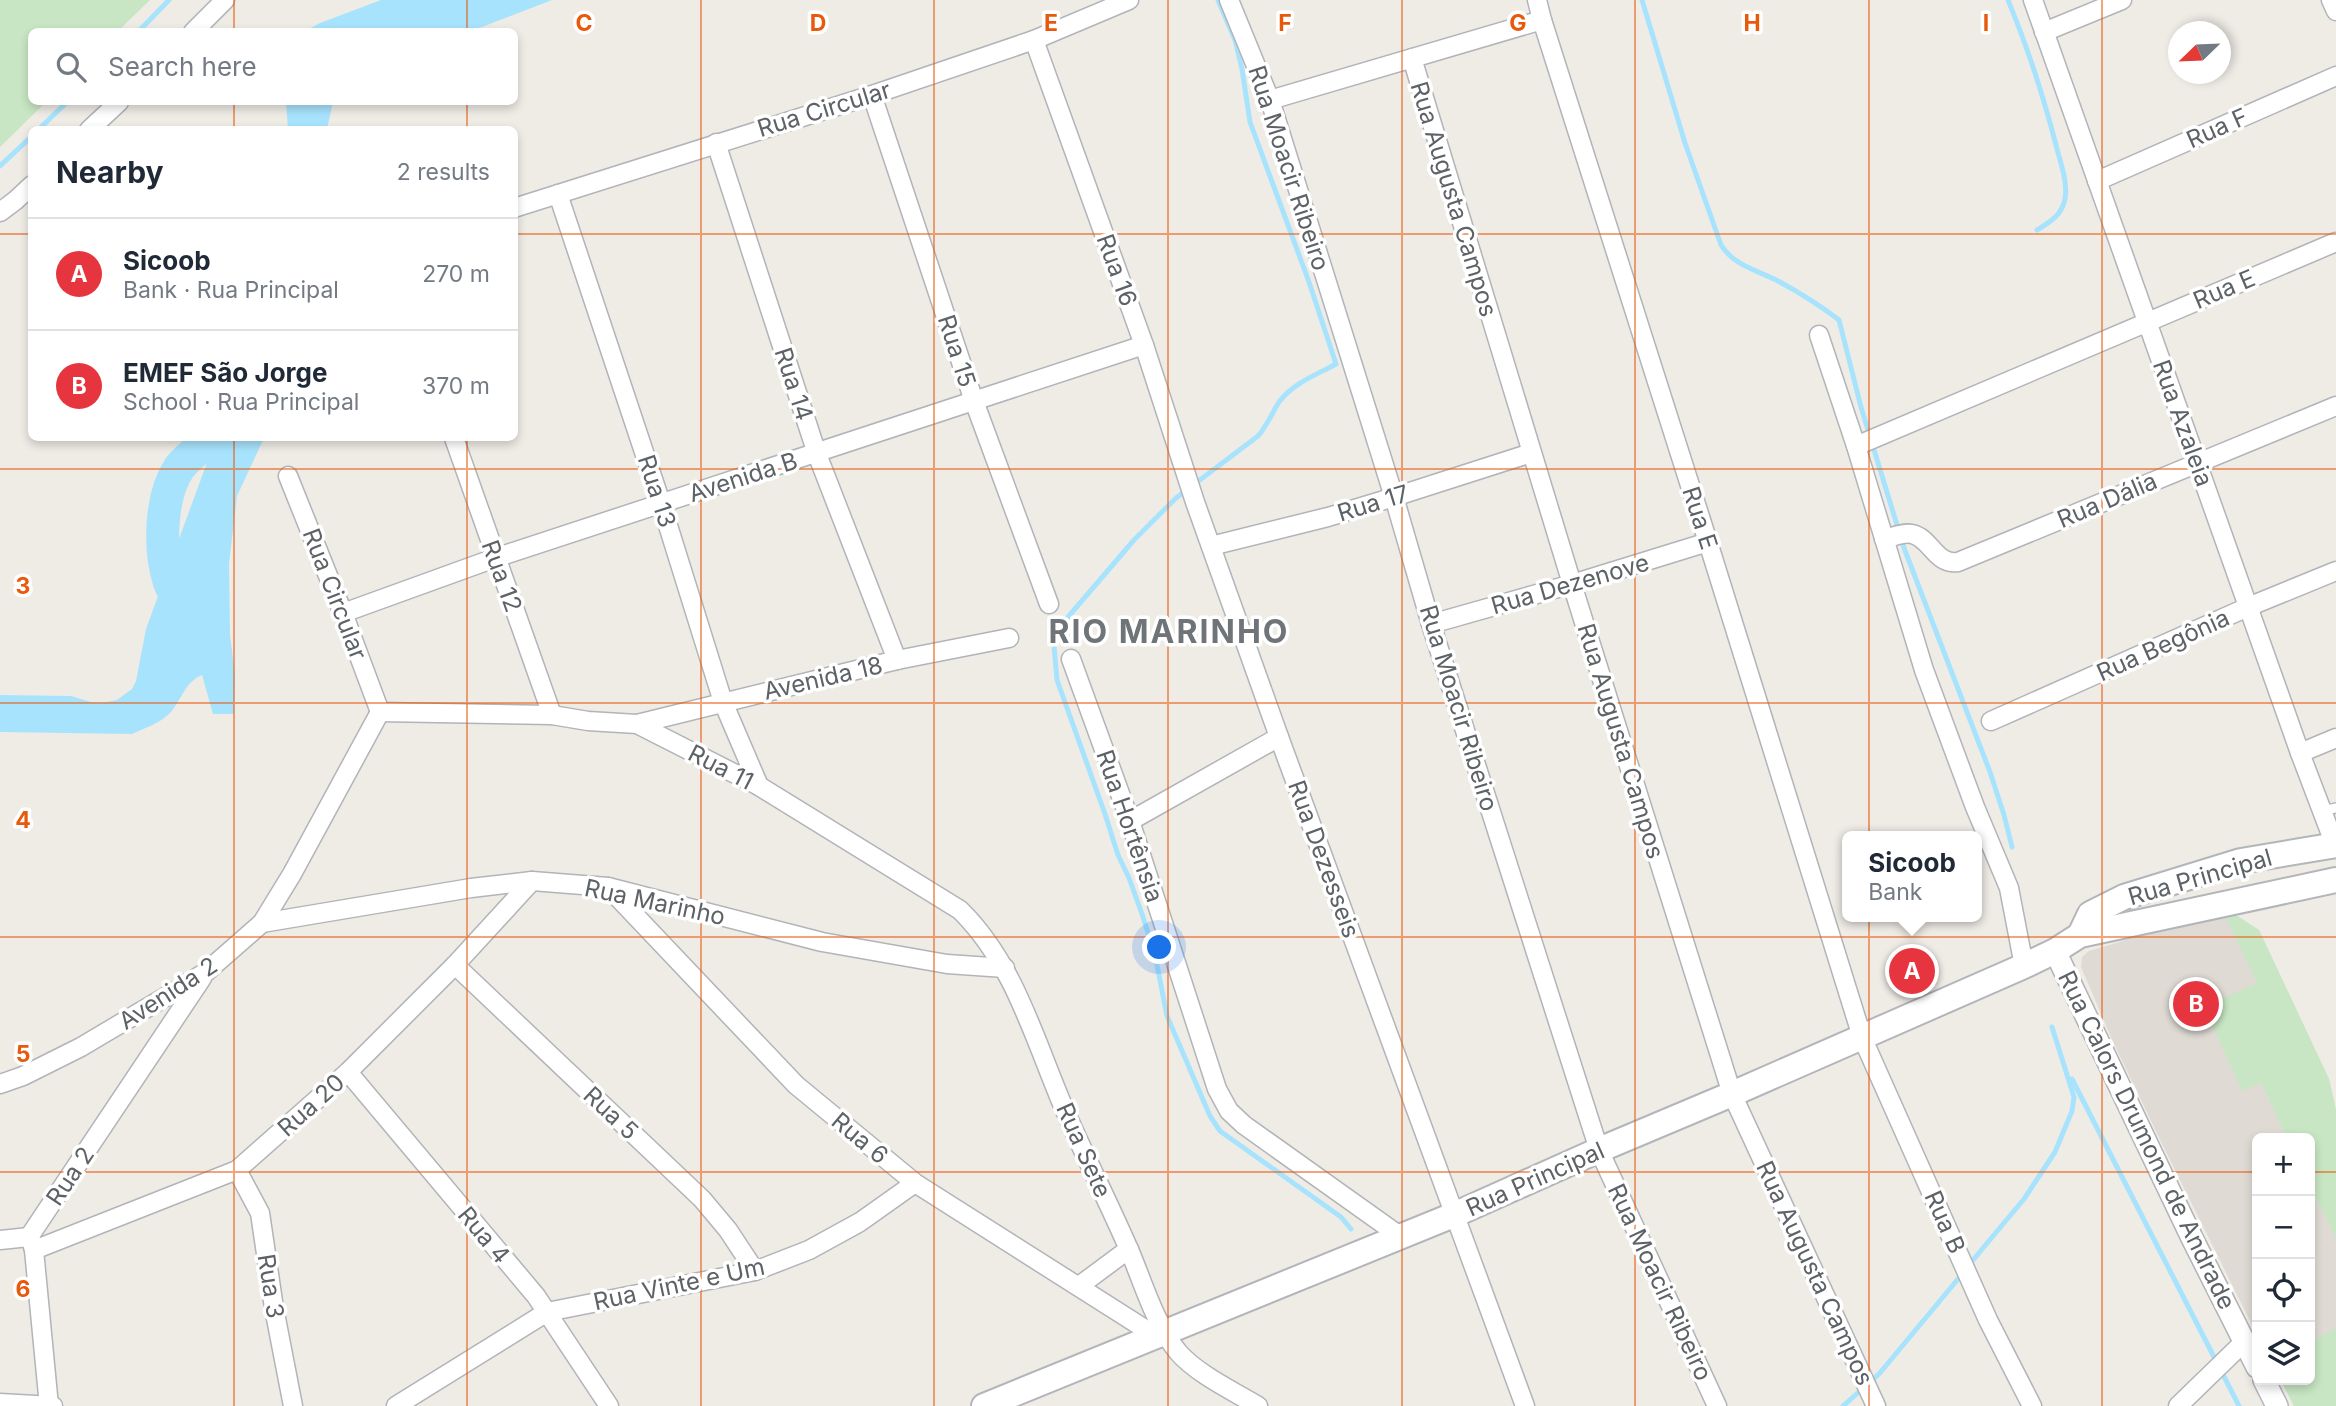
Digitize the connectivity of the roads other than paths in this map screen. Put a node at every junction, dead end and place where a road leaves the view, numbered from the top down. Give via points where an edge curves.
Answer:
1 (225, 0) edge
2 (1129, 0) edge
3 (1228, 0) edge
4 (1537, 0) edge
5 (2033, 0) edge
6 (2122, 0) edge
7 (2331, 0) edge
8 (2336, 11) edge
9 (1542, 20) junction
10 (197, 28) edge
11 (2044, 32) junction
12 (1034, 40) junction
13 (1412, 58) junction
14 (2336, 76) edge
15 (872, 95) junction
16 (1270, 100) junction
17 (116, 105) edge
18 (93, 126) edge
19 (716, 143) junction
20 (2097, 181) junction
21 (28, 188) edge
22 (558, 194) junction
23 (518, 207) edge
24 (0, 212) edge
25 (2336, 242) edge
26 (2147, 322) junction
27 (1819, 335) dead end
28 (1144, 345) junction
29 (974, 401) junction
30 (2336, 406) edge
31 (455, 441) edge
32 (1867, 442) junction
33 (1531, 453) junction
34 (817, 454) junction
35 (2197, 463) junction
36 (288, 476) dead end
37 (1394, 498) junction
38 (1195, 502) joint
39 (662, 503) junction
40 (1894, 536) junction
41 (1708, 542) junction
42 (1212, 546) junction
43 (495, 558) junction
44 (2336, 571) edge
45 (1572, 584) junction
46 (1049, 604) dead end
47 (2248, 607) junction
48 (343, 613) junction
49 (1431, 624) junction
50 (1009, 638) dead end
51 (1071, 659) dead end
52 (897, 660) junction
53 (723, 702) junction
54 (380, 712) junction
55 (552, 715) junction
56 (1991, 720) dead end
57 (637, 724) junction
58 (1279, 737) junction
59 (2336, 738) edge
60 (2300, 753) junction
61 (760, 786) junction
62 (2329, 810) edge
63 (1130, 821) junction
64 (2336, 845) edge
65 (532, 880) junction
66 (2336, 880) edge
67 (608, 887) junction
68 (262, 923) junction
69 (2080, 935) junction
70 (2040, 958) junction
71 (455, 965) junction
72 (1005, 968) junction
73 (206, 972) junction
74 (1862, 1037) junction
75 (348, 1072) junction
76 (0, 1084) edge
77 (1732, 1094) junction
78 (1599, 1150) junction
79 (237, 1170) junction
80 (915, 1183) junction
81 (1456, 1214) junction
82 (1400, 1237) junction
83 (0, 1240) edge
84 (32, 1244) junction
85 (1129, 1249) junction
86 (755, 1271) junction
87 (1079, 1286) junction
88 (547, 1312) junction
89 (1160, 1334) junction
90 (2244, 1342) junction
91 (2252, 1357) edge
92 (2266, 1385) edge
93 (0, 1403) edge
94 (50, 1406) edge
95 (293, 1406) edge
96 (396, 1406) edge
97 (609, 1406) edge
98 (984, 1406) edge
99 (1258, 1406) edge
100 (1525, 1406) edge
101 (1717, 1406) edge
102 (1876, 1406) edge
103 (2032, 1406) edge
104 (2178, 1406) edge
105 (2277, 1406) edge

1 - 10 street
2 - 12 street, Rua Circular
3 - 16 street, Rua Moacir Ribeiro
4 - 9 street, Rua E
5 - 11 street, Rua Azaleia
6 - 11 street
7 - 8 street
9 - 13 street, Rua Augusta Campos
9 - 41 street, Rua E
11 - 20 street, Rua Azaleia
12 - 15 street, Rua Circular
12 - 28 street, Rua 16
13 - 16 street, Rua Augusta Campos
13 - 33 street, Rua Augusta Campos
14 - 20 street, Rua F
15 - 19 street, Rua Circular
15 - 29 street, Rua 15
16 - 37 street, Rua Moacir Ribeiro
17 - 18 street
19 - 22 street, Rua Circular
19 - 34 street, Rua 14
20 - 26 street, Rua Azaleia
21 - 24 street
22 - 23 street, Rua Circular
22 - 39 street, Rua 13
25 - 26 street, Rua E
26 - 32 street, Rua E
26 - 35 street, Rua Azaleia
27 - 32 street
28 - 29 street, Avenida B
28 - 38 street, Rua 16
29 - 34 street, Avenida B
29 - 46 street, Rua 15
30 - 35 street, Rua Dália
31 - 43 street, Rua 12
32 - 40 street
33 - 37 street, Rua 17
33 - 45 street, Rua Augusta Campos
34 - 39 street, Avenida B
34 - 52 street, Rua 14
35 - 40 street, Rua Dália via 1958,562 1945,562 1920,537
35 - 47 street, Rua Azaleia
36 - 48 street, Rua Circular
37 - 42 street, Rua 17
37 - 49 street, Rua Moacir Ribeiro
38 - 42 street, Rua Dezesseis
39 - 43 street, Avenida B
39 - 53 street, Rua 13
40 - 70 street via 1924,670 1975,807
41 - 45 street, Rua Dezenove
41 - 74 street, Rua E
42 - 58 street, Rua Dezesseis
43 - 48 street, Avenida B
43 - 55 street, Rua 12
44 - 47 street, Rua Begônia
45 - 49 street, Rua Dezenove
45 - 77 street, Rua Augusta Campos
47 - 56 street, Rua Begônia
47 - 60 street, Rua Azaleia
48 - 54 street, Rua Circular
49 - 78 street, Rua Moacir Ribeiro
50 - 52 street, Avenida 18
51 - 63 street, Rua Hortênsia
52 - 53 street, Avenida 18
53 - 57 street, Avenida 18
53 - 61 street, Rua 13
54 - 55 street, Rua 11
54 - 68 street, Avenida 2
55 - 57 street, Rua 11
57 - 61 street, Rua 11
58 - 63 street
58 - 81 street, Rua Dezesseis
59 - 60 street
60 - 62 street, Rua Azaleia
61 - 72 street, Rua 11 via 960,910 980,930
62 - 64 street, Rua Azaleia
63 - 82 street, Rua Hortênsia via 1217,1088 1229,1111
64 - 69 main road, Rua Principal via 2241,861 2124,897 2090,914
65 - 67 street, Rua Marinho
65 - 68 street, Rua Marinho
65 - 71 street, Rua 20
66 - 69 main road, Rua Principal
67 - 72 street, Rua Marinho via 822,942 947,964
67 - 80 street, Rua 6 via 796,1085
68 - 73 street, Avenida 2
69 - 70 main road, Rua Principal
70 - 74 main road, Rua Principal
70 - 90 street, Rua Calors Drumond de Andrade
71 - 75 street, Rua 20
71 - 86 street, Rua 5 via 702,1199
72 - 85 street, Rua Sete
73 - 76 street, Avenida 2 via 80,1047
73 - 84 street, Rua 2
74 - 77 main road, Rua Principal
74 - 103 street, Rua B via 1988,1320
75 - 79 street, Rua 20
75 - 88 street, Rua 4
77 - 78 main road, Rua Principal
77 - 102 street, Rua Augusta Campos
78 - 81 main road, Rua Principal
78 - 101 street, Rua Moacir Ribeiro
79 - 84 street, Rua 20
79 - 95 street, Rua 3 via 260,1213
80 - 86 street, Rua Vinte e Um via 860,1222 809,1250
80 - 87 street, Rua 6
81 - 82 main road, Rua Principal
81 - 100 street, Rua Dezesseis
82 - 89 main road, Rua Principal
83 - 84 street, Rua 20
84 - 94 street
85 - 87 street
85 - 89 street, Rua Sete
86 - 88 street, Rua Vinte e Um
87 - 89 street, Rua 6
88 - 96 street
88 - 97 street, Rua 4
89 - 98 main road, Rua Principal
89 - 99 street via 1191,1365
90 - 91 street, Rua Calors Drumond de Andrade
90 - 104 street
92 - 105 street
93 - 94 street

